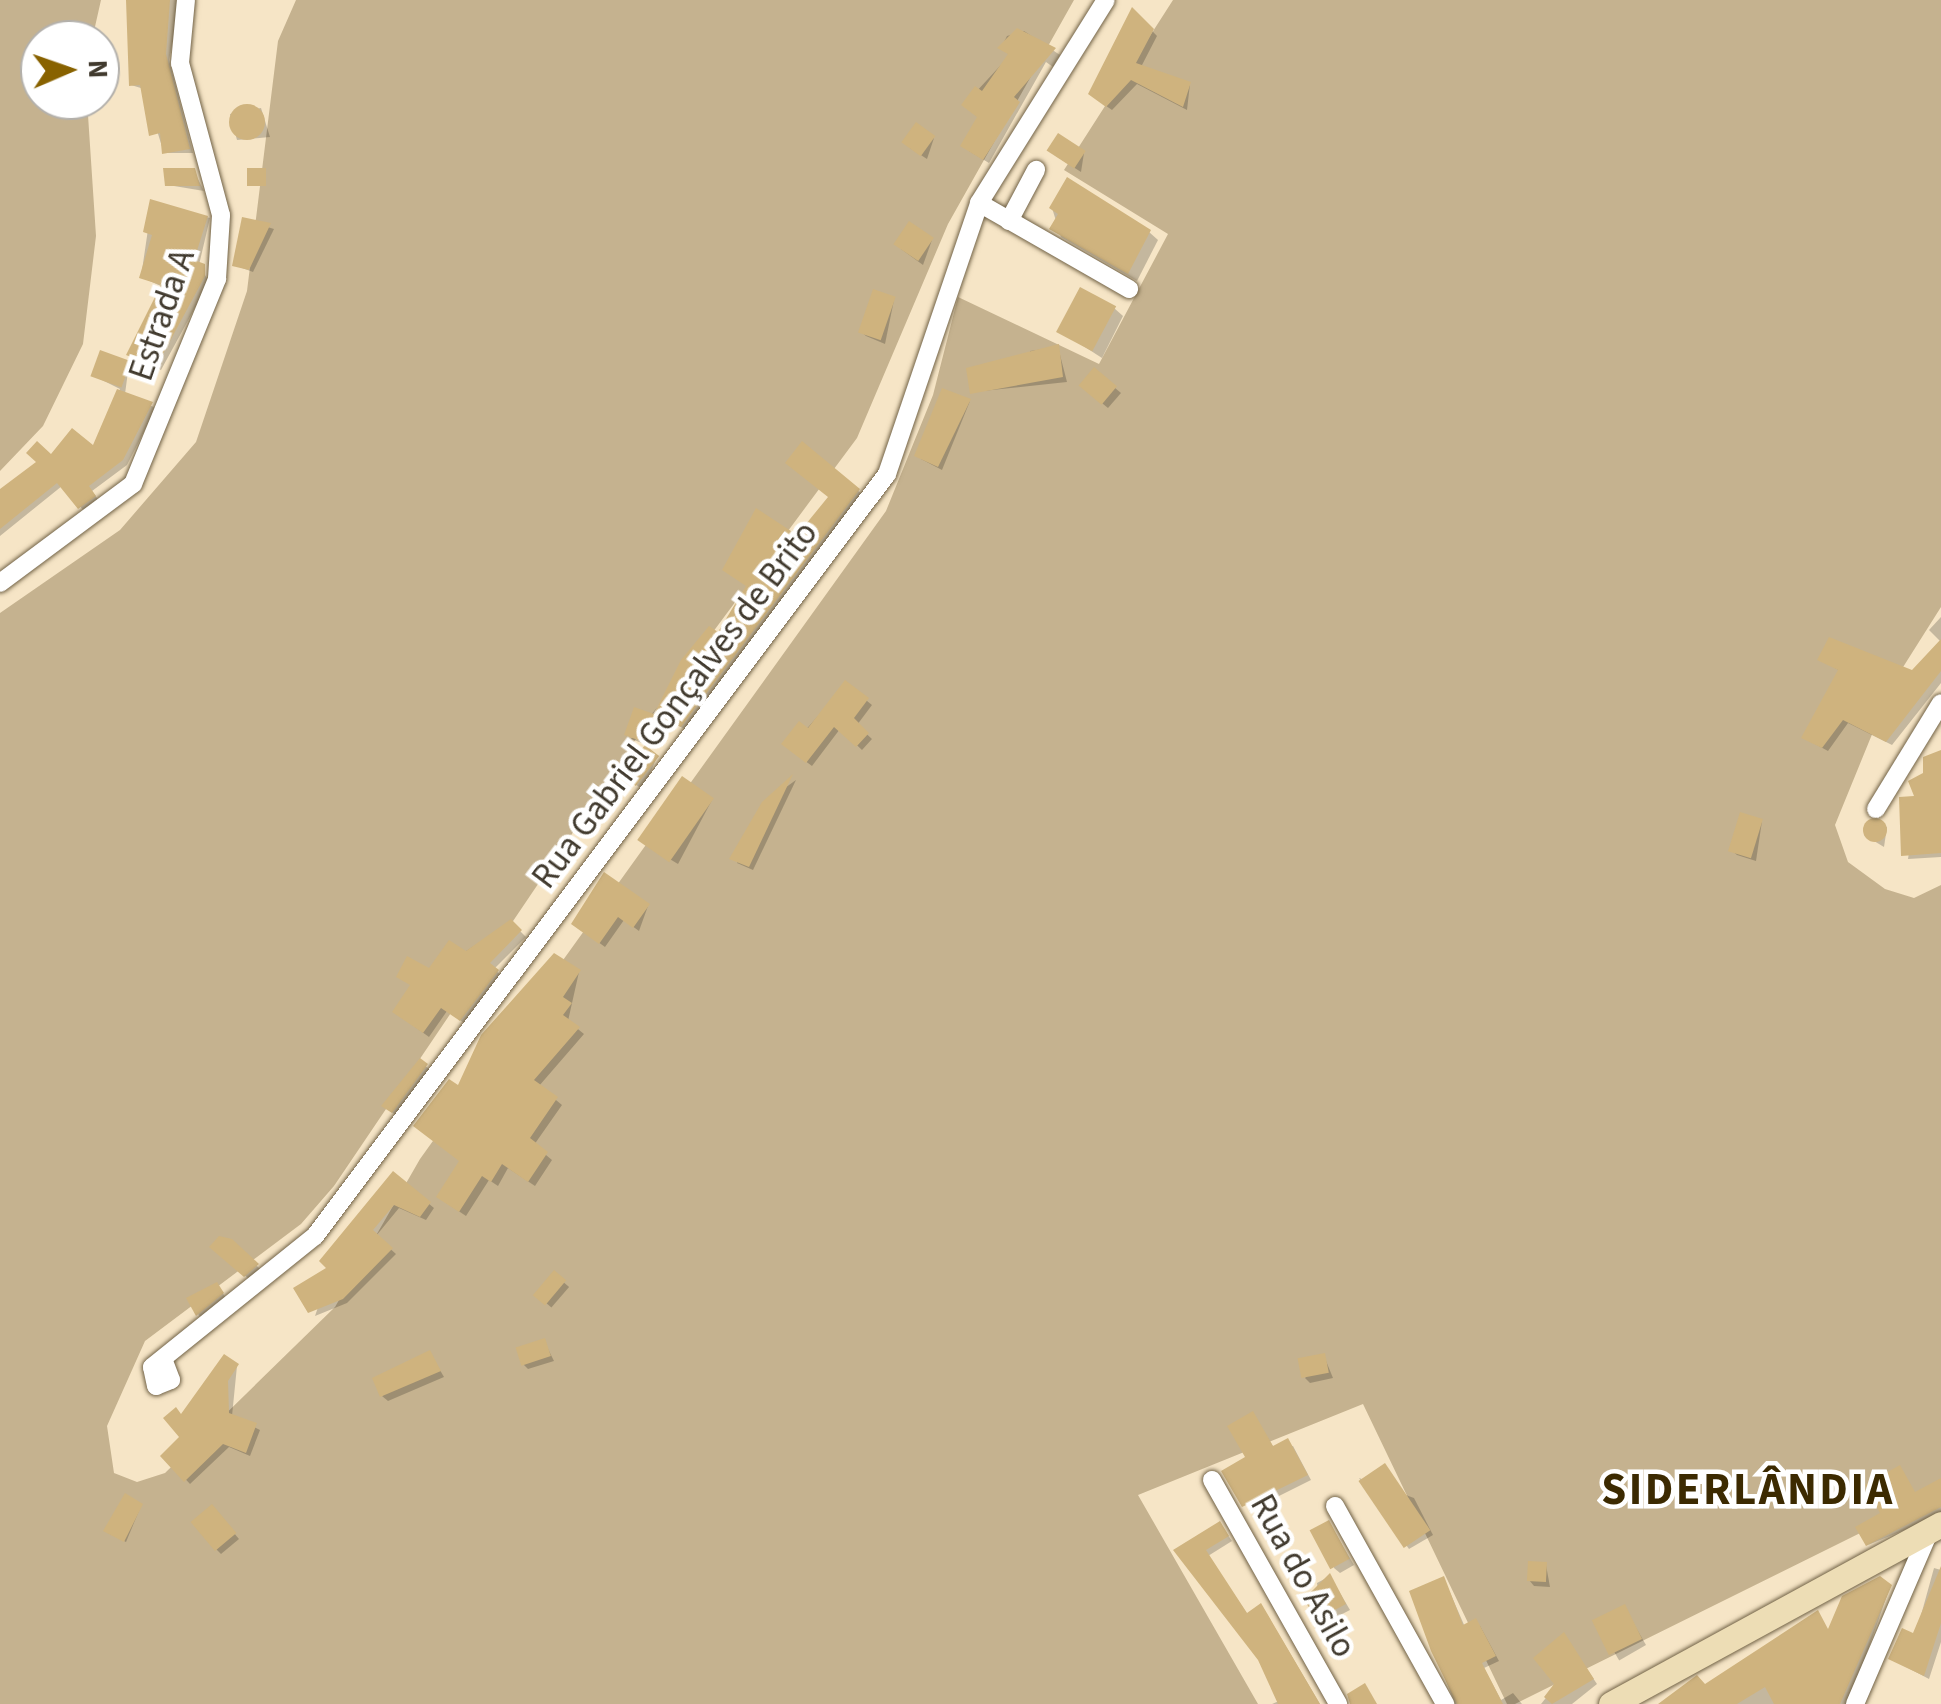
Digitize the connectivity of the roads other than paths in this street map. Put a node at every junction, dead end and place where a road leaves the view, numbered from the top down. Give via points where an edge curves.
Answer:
1 (186, 0) edge
2 (1106, 0) edge
3 (1036, 170) dead end
4 (979, 203) junction
5 (1009, 220) junction
6 (1129, 289) dead end
7 (0, 583) edge
8 (1941, 702) edge
9 (1876, 809) dead end
10 (165, 1364) dead end
11 (1212, 1480) dead end
12 (1335, 1506) dead end
13 (1936, 1527) edge
14 (1338, 1704) edge
15 (1445, 1704) edge
16 (1611, 1704) edge
17 (1855, 1704) edge

1 - 7 street, Estrada A via 180,64 221,215 217,278 133,484
2 - 4 street, Rua Gabriel Gonçalves de Brito
3 - 5 street
4 - 5 street
4 - 10 street, Rua Gabriel Gonçalves de Brito via 887,474 315,1236
5 - 6 street
8 - 9 street
11 - 14 street, Rua do Asilo
12 - 15 street
13 - 16 street
13 - 17 street

